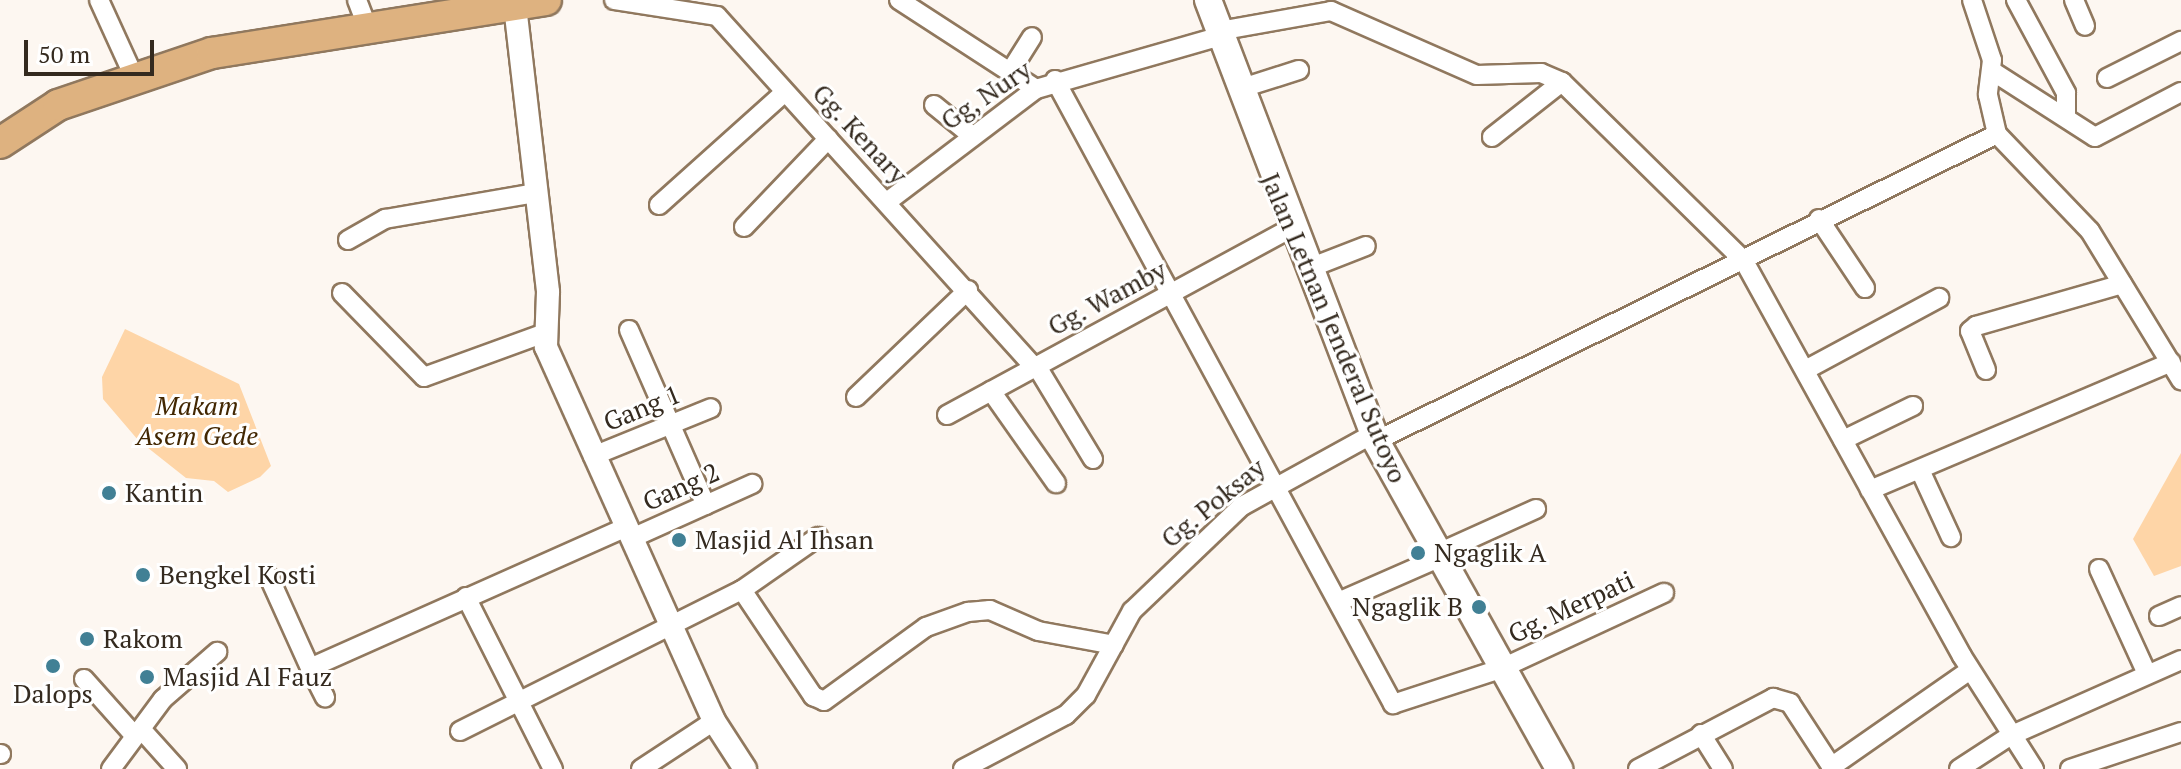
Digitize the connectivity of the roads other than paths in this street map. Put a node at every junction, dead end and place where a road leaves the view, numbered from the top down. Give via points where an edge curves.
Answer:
1 (99, 0) edge
2 (546, 0) edge
3 (614, 0) edge
4 (899, 0) edge
5 (1208, 0) edge
6 (1973, 0) edge
7 (2016, 0) edge
8 (2081, 2) edge
9 (515, 6) junction
10 (362, 12) edge
11 (2085, 26) dead end
12 (1220, 34) junction
13 (1032, 37) dead end
14 (2181, 41) edge
15 (1299, 70) dead end
16 (1992, 71) junction
17 (1010, 72) junction
18 (2107, 78) dead end
19 (135, 79) junction
20 (1055, 80) junction
21 (1562, 82) junction
22 (1036, 89) junction
23 (1239, 89) junction
24 (785, 92) junction
25 (2181, 92) edge
26 (934, 105) dead end
27 (2066, 115) junction
28 (1997, 134) junction
29 (971, 135) junction
30 (1492, 137) dead end
31 (828, 139) junction
32 (1, 141) edge
33 (535, 193) junction
34 (887, 202) junction
35 (659, 205) dead end
36 (1819, 219) junction
37 (744, 227) dead end
38 (1291, 228) junction
39 (348, 240) dead end
40 (1366, 246) dead end
41 (1744, 261) junction
42 (1307, 269) junction
43 (2122, 284) junction
44 (1865, 288) dead end
45 (968, 290) junction
46 (342, 293) dead end
47 (1169, 294) junction
48 (1939, 298) dead end
49 (629, 330) dead end
50 (545, 333) junction
51 (2171, 362) junction
52 (1035, 366) junction
53 (1809, 368) junction
54 (1986, 370) dead end
55 (2181, 380) edge
56 (991, 391) junction
57 (856, 397) dead end
58 (1913, 406) dead end
59 (711, 408) dead end
60 (947, 415) dead end
61 (667, 424) junction
62 (1375, 438) junction
63 (1843, 440) junction
64 (593, 456) junction
65 (1093, 459) dead end
66 (1920, 470) junction
67 (1056, 483) dead end
68 (752, 484) dead end
69 (1270, 485) junction
70 (1870, 490) junction
71 (706, 505) junction
72 (1536, 509) dead end
73 (629, 532) junction
74 (818, 537) dead end
75 (1951, 537) dead end
76 (1435, 557) junction
77 (2099, 569) dead end
78 (269, 577) dead end
79 (742, 590) junction
80 (1664, 593) dead end
81 (466, 597) junction
82 (1345, 599) dead end
83 (2181, 606) edge
84 (2159, 616) dead end
85 (670, 627) junction
86 (1114, 645) junction
87 (217, 652) dead end
88 (2181, 660) edge
89 (310, 668) junction
90 (1500, 669) junction
91 (2147, 674) junction
92 (1963, 675) dead end
93 (84, 679) dead end
94 (325, 697) dead end
95 (520, 704) junction
96 (714, 721) junction
97 (460, 731) dead end
98 (138, 732) junction
99 (2181, 732) edge
100 (1701, 734) junction
101 (2008, 737) junction
102 (1832, 768) edge
103 (111, 769) edge
104 (177, 769) edge
105 (553, 769) edge
106 (641, 769) edge
107 (745, 769) edge
108 (963, 769) edge
109 (1559, 769) edge
110 (1638, 769) edge
111 (1723, 769) edge
112 (1959, 769) edge
113 (2034, 769) edge
114 (2070, 769) edge

1 - 19 street
2 - 9 highway
3 - 24 street, Gg. Kenary via 717,16
4 - 17 street
5 - 12 main road, Jalan Letnan Jenderal Sutoyo
6 - 16 street
7 - 27 street via 2066,93
8 - 11 street
9 - 10 highway
9 - 33 street
10 - 19 highway
12 - 20 street, Gg, Nury
12 - 21 street, Gg, Nury via 1331,11 1477,75 1541,73
12 - 23 main road, Jalan Letnan Jenderal Sutoyo
13 - 17 street
14 - 18 street
15 - 23 street
16 - 27 street via 2048,112
16 - 28 street
17 - 22 street
19 - 32 highway via 58,105
20 - 22 street, Gg, Nury
20 - 47 street
21 - 30 street
21 - 41 street
22 - 29 street, Gg, Nury
23 - 38 main road, Jalan Letnan Jenderal Sutoyo
24 - 31 street, Gg. Kenary
24 - 35 street
25 - 27 street via 2095,137
26 - 29 street
28 - 36 street, Gg. Poksay
28 - 43 street via 2090,231
29 - 34 street, Gg, Nury
31 - 34 street, Gg. Kenary
31 - 37 street
33 - 39 street via 385,219
33 - 50 street via 548,292
34 - 45 street, Gg. Kenary
36 - 41 street, Gg. Poksay
36 - 44 street
38 - 42 main road, Jalan Letnan Jenderal Sutoyo
38 - 47 street, Gg. Wamby
40 - 42 street
41 - 53 street
41 - 62 street, Gg. Poksay
42 - 62 main road, Jalan Letnan Jenderal Sutoyo
43 - 51 street
43 - 54 street via 1976,326 1970,331
45 - 52 street, Gg. Kenary
45 - 57 street
46 - 50 street via 424,377
47 - 52 street, Gg. Wamby
47 - 69 street
48 - 53 street
49 - 61 street
50 - 64 street
51 - 55 street
51 - 66 street
52 - 56 street, Gg. Wamby
52 - 65 street, Gg. Kenary
53 - 63 street
56 - 60 street, Gg. Wamby
56 - 67 street
58 - 63 street
59 - 61 street, Gang 1
61 - 64 street, Gang 1
61 - 71 street
62 - 69 street, Gg. Poksay
62 - 76 main road, Jalan Letnan Jenderal Sutoyo
63 - 70 street
64 - 73 street
66 - 70 street
66 - 75 street
68 - 71 street, Gang 2
69 - 86 street, Gg. Poksay via 1147,594
69 - 90 street, Gg. Merpati via 1383,693 1399,706
70 - 101 street
71 - 73 street, Gang 2
72 - 76 street
73 - 81 street, Gang 2
73 - 85 street
74 - 79 street
76 - 82 street
76 - 90 main road, Jalan Letnan Jenderal Sutoyo
77 - 91 street
78 - 89 street
79 - 85 street
79 - 86 street via 813,696 824,701 926,627 968,612 990,610 1038,631
80 - 90 street, Gg. Merpati
81 - 89 street, Gang 2
81 - 95 street
83 - 84 street
85 - 95 street
85 - 96 street
86 - 108 street, Gg. Poksay via 1066,715
87 - 98 street via 175,686
88 - 91 street
89 - 94 street
90 - 109 main road, Jalan Letnan Jenderal Sutoyo
91 - 101 street
92 - 102 street
93 - 98 street
95 - 97 street
95 - 105 street
96 - 106 street
96 - 107 street
98 - 103 street
98 - 104 street
99 - 114 street
100 - 102 street via 1782,698
100 - 110 street
100 - 111 street
101 - 112 street
101 - 113 street

